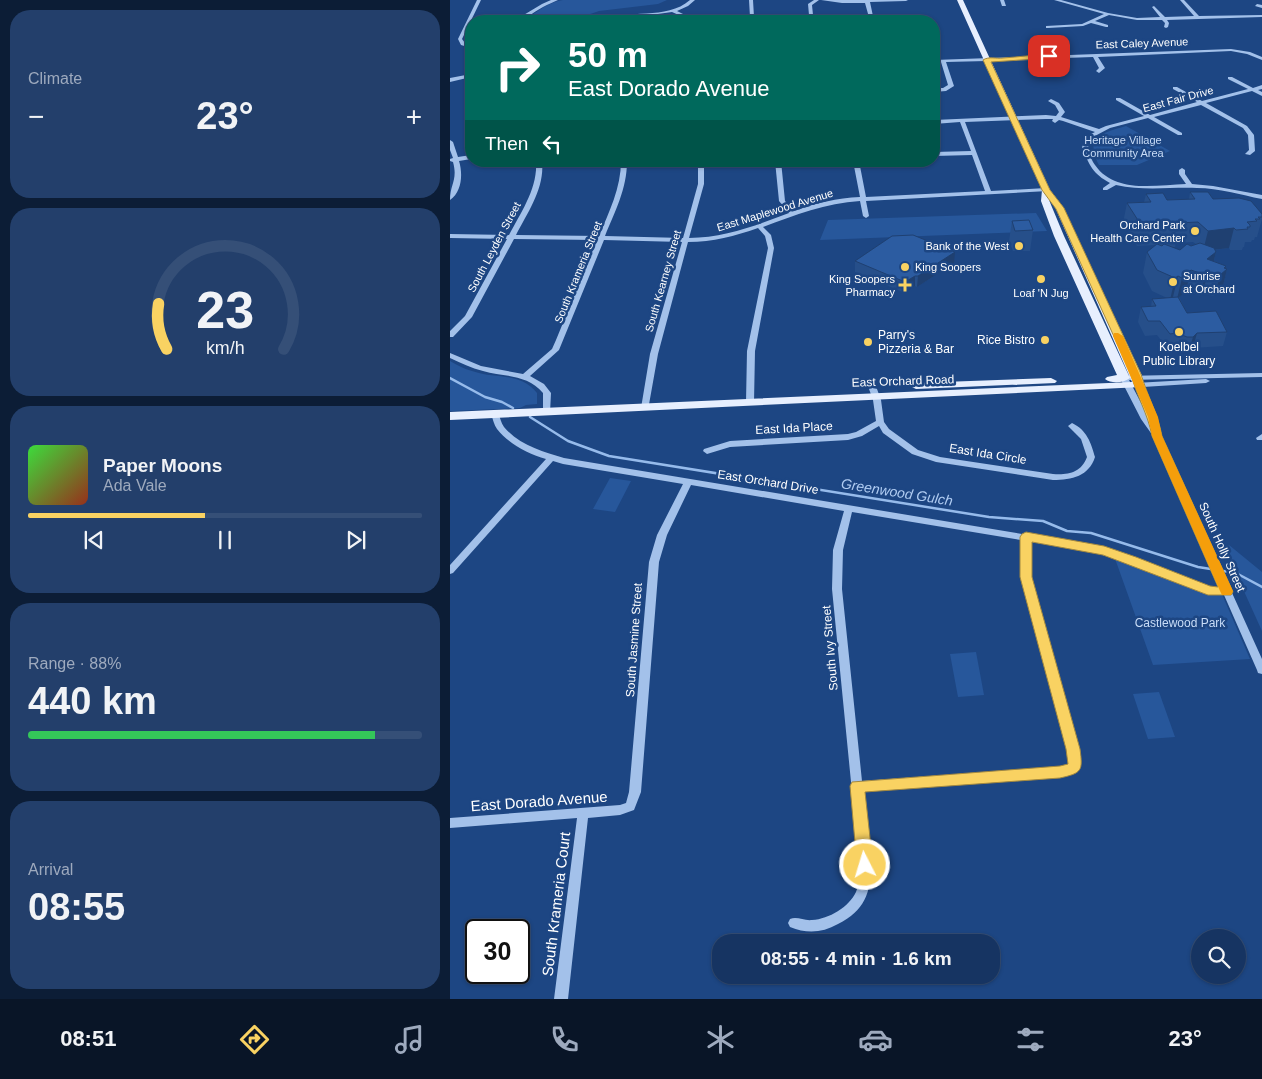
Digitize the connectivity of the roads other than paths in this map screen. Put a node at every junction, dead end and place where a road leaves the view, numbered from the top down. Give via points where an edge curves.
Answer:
1 (479, 0) edge
2 (556, 0) edge
3 (694, 0) edge
4 (751, 0) edge
5 (817, 0) edge
6 (823, 0) edge
7 (906, 0) edge
8 (960, 0) edge
9 (1056, 0) edge
10 (1182, 0) edge
11 (867, 1) edge
12 (1154, 7) dead end
13 (674, 11) junction
14 (1108, 14) junction
15 (472, 15) edge
16 (530, 15) edge
17 (636, 15) edge
18 (682, 15) edge
19 (752, 15) edge
20 (811, 15) dead end
21 (870, 15) edge
22 (1262, 16) edge
23 (1198, 18) junction
24 (1164, 19) junction
25 (1092, 22) junction
26 (1106, 26) dead end
27 (1048, 27) dead end
28 (1166, 27) dead end
29 (465, 30) edge
30 (465, 45) edge
31 (1151, 52) junction
32 (1094, 55) junction
33 (1260, 56) edge
34 (1034, 57) junction
35 (986, 60) junction
36 (942, 61) joint
37 (1157, 61) dead end
38 (1099, 71) dead end
39 (1038, 74) dead end
40 (465, 77) edge
41 (1230, 78) dead end
42 (450, 80) edge
43 (1262, 87) edge
44 (1175, 88) dead end
45 (1252, 89) junction
46 (940, 90) edge
47 (1262, 94) edge
48 (1118, 99) dead end
49 (1050, 101) dead end
50 (1203, 102) junction
51 (1150, 116) junction
52 (1013, 119) junction
53 (1056, 120) junction
54 (962, 121) junction
55 (940, 122) edge
56 (1097, 132) junction
57 (1180, 134) dead end
58 (450, 142) edge
59 (974, 153) junction
60 (940, 154) edge
61 (1248, 154) dead end
62 (453, 160) edge
63 (540, 167) edge
64 (624, 167) edge
65 (701, 167) edge
66 (779, 167) edge
67 (857, 167) edge
68 (1182, 170) dead end
69 (1115, 183) junction
70 (1190, 186) junction
71 (1105, 189) dead end
72 (1046, 190) junction
73 (989, 193) junction
74 (1262, 197) edge
75 (450, 198) edge
76 (863, 198) junction
77 (793, 213) junction
78 (866, 216) dead end
79 (758, 225) junction
80 (450, 236) edge
81 (511, 238) junction
82 (602, 239) junction
83 (686, 241) junction
84 (450, 335) edge
85 (450, 355) edge
86 (1261, 375) edge
87 (525, 376) junction
88 (1132, 381) junction
89 (874, 392) junction
90 (750, 399) junction
91 (646, 406) junction
92 (547, 411) junction
93 (495, 414) junction
94 (450, 416) edge
95 (880, 422) junction
96 (1072, 426) dead end
97 (707, 451) dead end
98 (551, 458) junction
99 (688, 482) junction
100 (849, 508) junction
101 (1026, 537) junction
102 (450, 572) edge
103 (1225, 588) junction
104 (1262, 670) edge
105 (1076, 766) joint
106 (857, 786) junction
107 (630, 806) joint
108 (582, 813) junction
109 (450, 822) edge
110 (794, 923) dead end
111 (561, 999) edge

1 - 15 street
2 - 16 street via 540,5
3 - 13 street
4 - 19 street
5 - 20 street via 810,4
6 - 11 street
7 - 11 street
8 - 35 main road, South Holly Street
9 - 14 street
10 - 23 street
11 - 21 street
12 - 24 street
13 - 17 street
13 - 18 street
14 - 24 street
14 - 25 street
22 - 23 street
23 - 24 street
24 - 28 street
25 - 26 street
25 - 27 street
29 - 30 street via 460,39
31 - 32 street, East Caley Avenue
31 - 33 street, East Caley Avenue via 1231,50
31 - 37 street
32 - 34 street, East Caley Avenue
32 - 38 street via 1102,68
34 - 35 street, East Caley Avenue
34 - 39 street via 1041,70
35 - 36 street, East Caley Avenue
35 - 52 main road, South Holly Street
36 - 46 street via 951,86
40 - 42 street
41 - 45 street
43 - 45 street, East Fair Drive
44 - 50 street
45 - 47 street
45 - 50 street, East Fair Drive
48 - 51 street
49 - 53 street via 1061,109
50 - 51 street, East Fair Drive
50 - 61 street via 1248,129 1252,151
51 - 56 street, East Fair Drive
51 - 57 street
52 - 53 street
52 - 54 street
52 - 72 main road, South Holly Street
53 - 56 street
54 - 55 street
54 - 59 street
56 - 69 street via 1086,144 1087,154 1098,173
58 - 62 street
59 - 60 street
59 - 73 street
62 - 75 street via 459,181
63 - 81 street, South Leyden Street via 537,187
64 - 82 street, South Krameria Street via 623,185
65 - 83 street, South Kearney Street via 701,184
66 - 77 street via 782,201
67 - 76 street
68 - 70 street
69 - 70 street via 1144,188
69 - 71 street
70 - 74 street
72 - 73 street, East Maplewood Avenue
72 - 88 main road, South Holly Street via 1060,208
72 - 88 main road, South Holly Street via 1045,201 1059,236
73 - 76 street, East Maplewood Avenue
76 - 77 street, East Maplewood Avenue via 834,201
76 - 78 street
77 - 79 street, East Maplewood Avenue
79 - 83 street, East Maplewood Avenue via 718,238
79 - 90 street via 769,237 771,248 751,351
80 - 81 street, East Maplewood Avenue
81 - 82 street, East Maplewood Avenue
81 - 84 street, South Leyden Street via 468,317
82 - 83 street, East Maplewood Avenue
82 - 87 street, South Krameria Street via 559,344
83 - 91 street, South Kearney Street via 654,354
85 - 87 street via 481,369
86 - 88 street, East Orchard Road via 1201,382
87 - 92 street via 546,392
88 - 89 main road, East Orchard Road via 973,393
88 - 103 street, South Holly Street via 1142,415 1157,436
89 - 90 main road, East Orchard Road
89 - 95 street
90 - 91 main road, East Orchard Road
91 - 92 main road, East Orchard Road
92 - 93 main road, East Orchard Road
93 - 94 main road, East Orchard Road
93 - 98 street, East Orchard Drive via 500,427 508,435 529,450
95 - 96 street, East Ida Circle via 886,431 907,447 932,458 1060,477 1079,473 1090,462 1091,453 1085,438
95 - 97 street, East Ida Place via 848,437 730,444
98 - 99 street, East Orchard Drive
98 - 102 street
99 - 100 street, East Orchard Drive
99 - 107 street, South Jasmine Street via 662,535 654,562 635,792
100 - 101 street, East Orchard Drive
100 - 106 street, South Ivy Street via 838,550 837,589
101 - 103 street, East Orchard Drive via 1104,551 1208,591
101 - 105 street via 1026,577
103 - 104 street, South Holly Street
105 - 106 street via 1060,772
106 - 110 street via 865,865 861,895 846,912 829,922 807,926
107 - 108 street, East Dorado Avenue via 620,810
108 - 109 street, East Dorado Avenue
108 - 111 street, South Krameria Court

